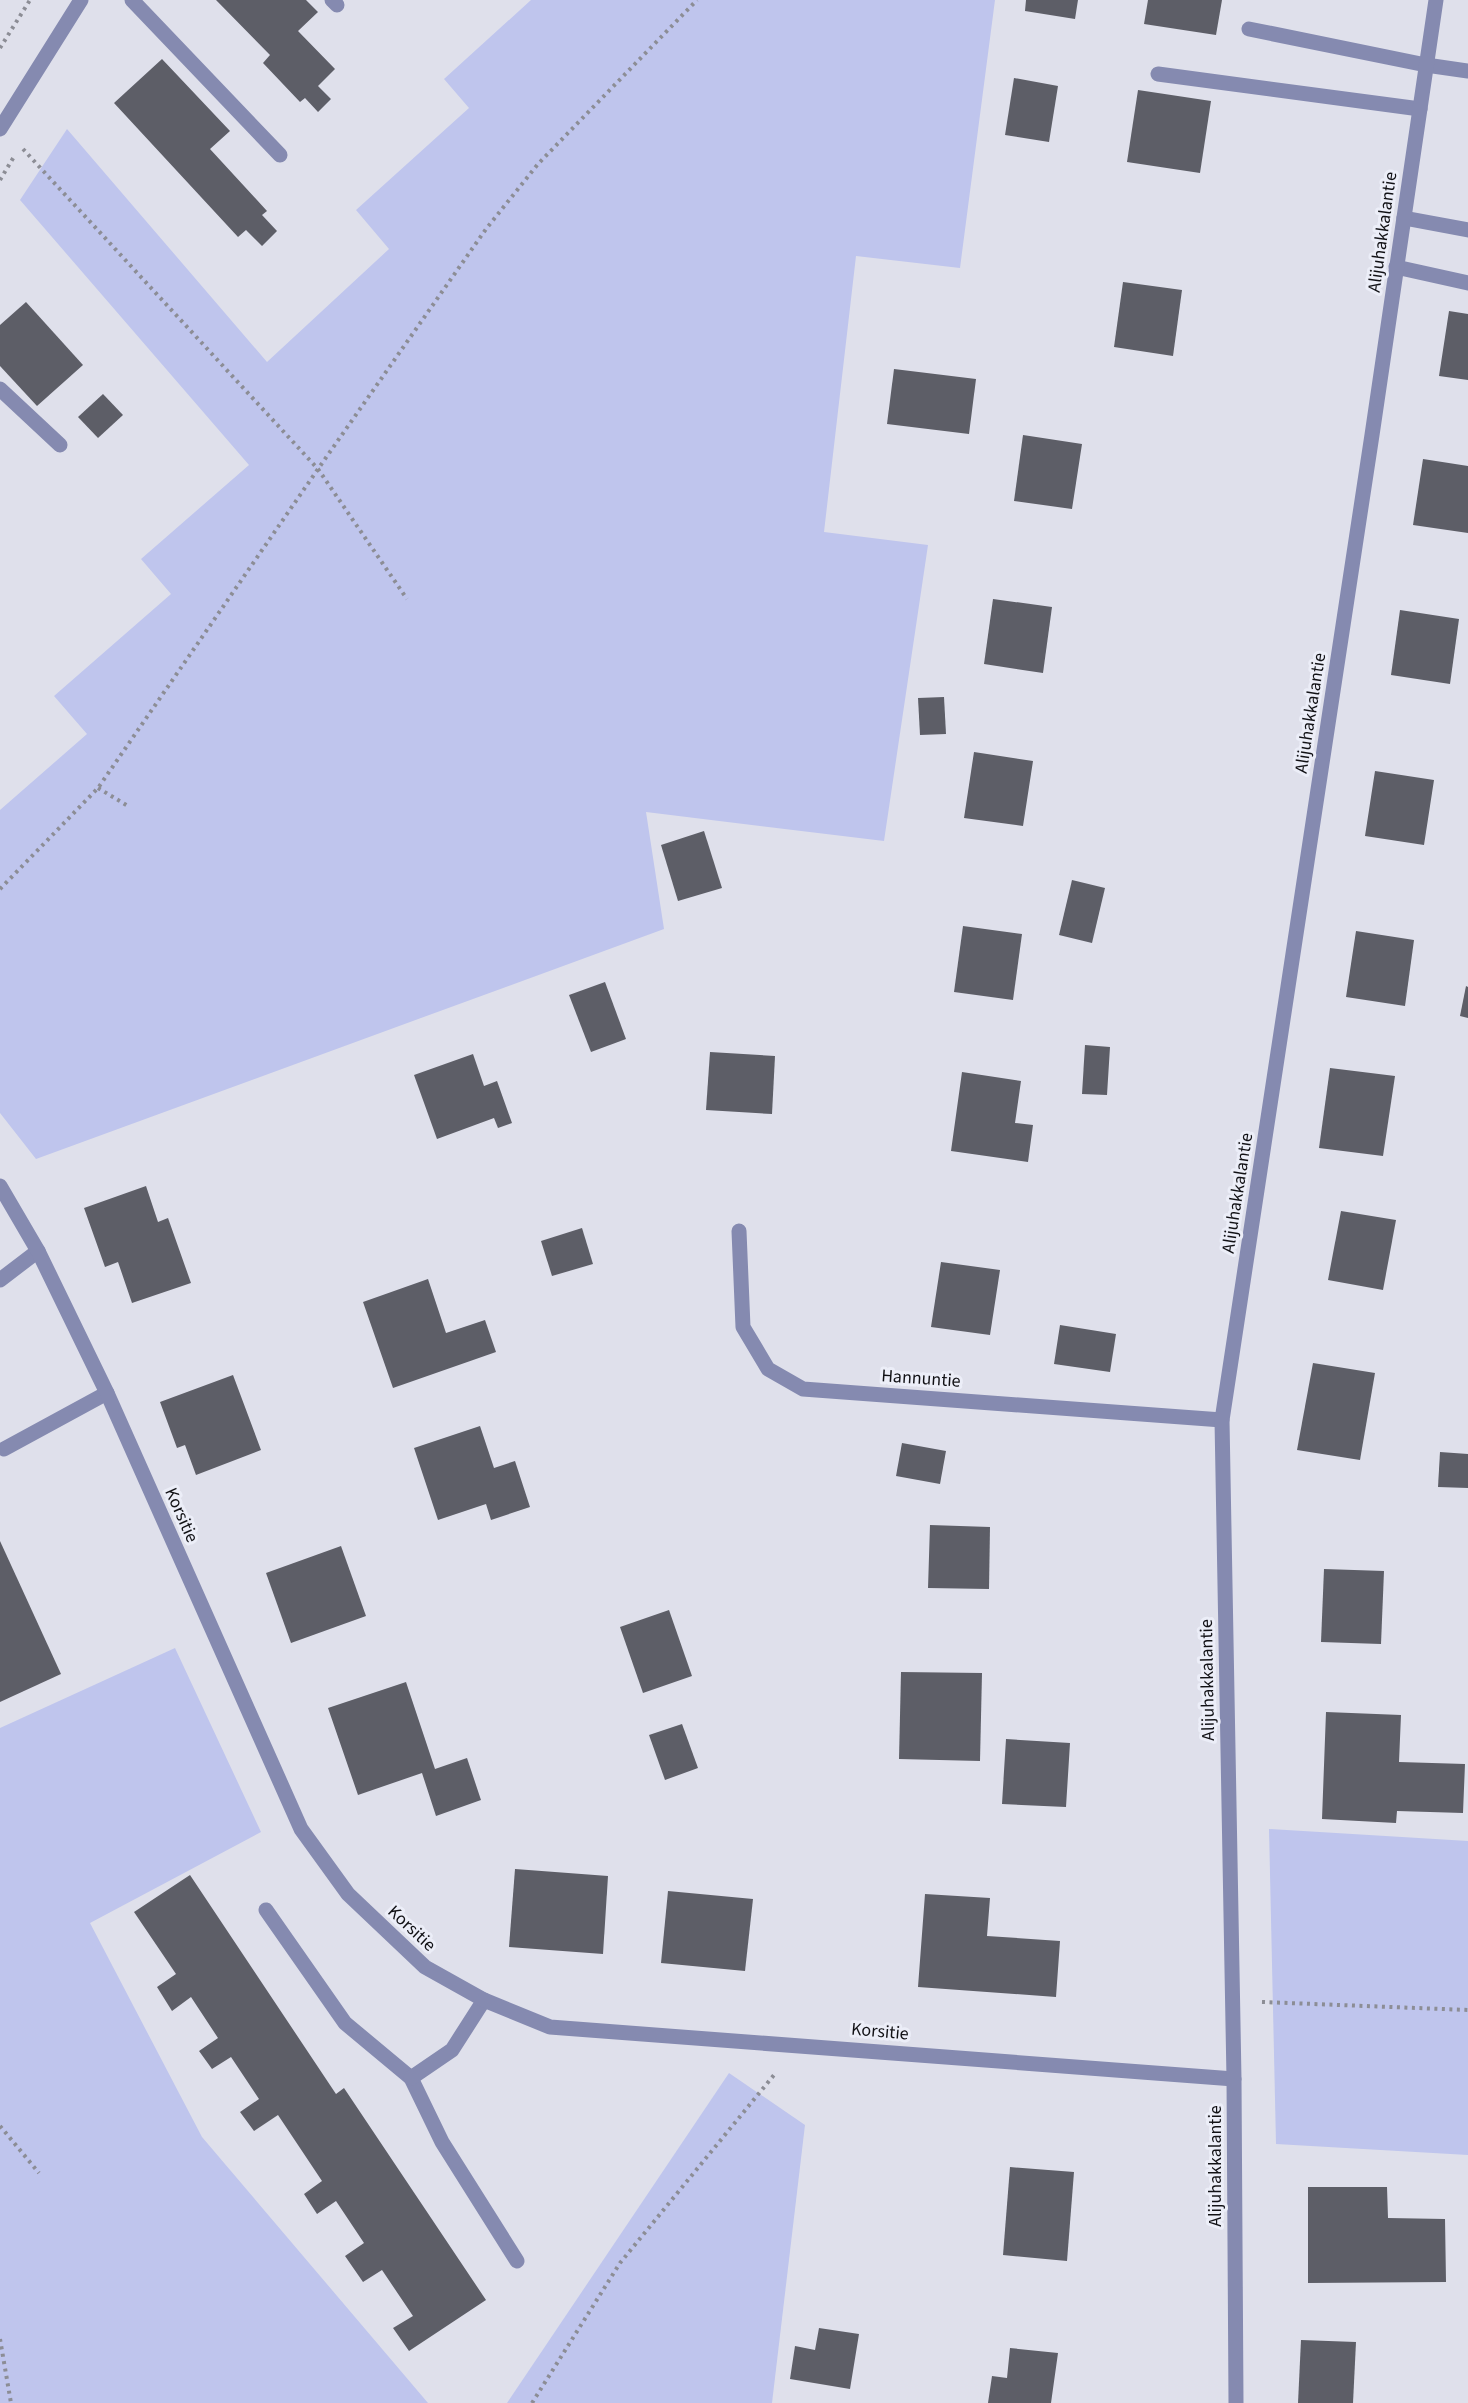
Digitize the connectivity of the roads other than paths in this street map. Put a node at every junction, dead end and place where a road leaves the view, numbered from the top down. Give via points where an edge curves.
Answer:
1 (81, 0) edge
2 (132, 0) edge
3 (1436, 0) edge
4 (1249, 29) dead end
5 (1426, 65) junction
6 (1468, 71) edge
7 (1158, 74) dead end
8 (1420, 110) junction
9 (0, 129) edge
10 (280, 155) dead end
11 (1404, 218) junction
12 (1468, 230) edge
13 (1396, 267) junction
14 (1468, 283) edge
15 (0, 389) edge
16 (60, 445) dead end
17 (0, 1186) edge
18 (739, 1231) dead end
19 (38, 1251) junction
20 (0, 1280) edge
21 (107, 1393) junction
22 (1222, 1420) junction
23 (4, 1449) dead end
24 (266, 1910) dead end
25 (484, 2000) junction
26 (411, 2078) junction
27 (1234, 2079) junction
28 (517, 2261) dead end
29 (1236, 2403) edge

1 - 9 street
2 - 10 street
3 - 5 street, Alijuhakkalantie
4 - 5 street
5 - 6 street
5 - 8 street, Alijuhakkalantie
7 - 8 street
8 - 11 street, Alijuhakkalantie
11 - 12 street
11 - 13 street, Alijuhakkalantie
13 - 14 street
13 - 22 street, Alijuhakkalantie
15 - 16 street
17 - 19 street, Korsitie
18 - 22 street, Hannuntie via 743,1327 768,1369 802,1389
19 - 20 street
19 - 21 street, Korsitie
21 - 23 street
21 - 25 street, Korsitie via 301,1829 348,1894 425,1967
22 - 27 street, Alijuhakkalantie
24 - 26 street via 345,2023
25 - 26 street via 452,2050
25 - 27 street, Korsitie via 550,2027
26 - 28 street via 442,2142
27 - 29 street, Alijuhakkalantie

